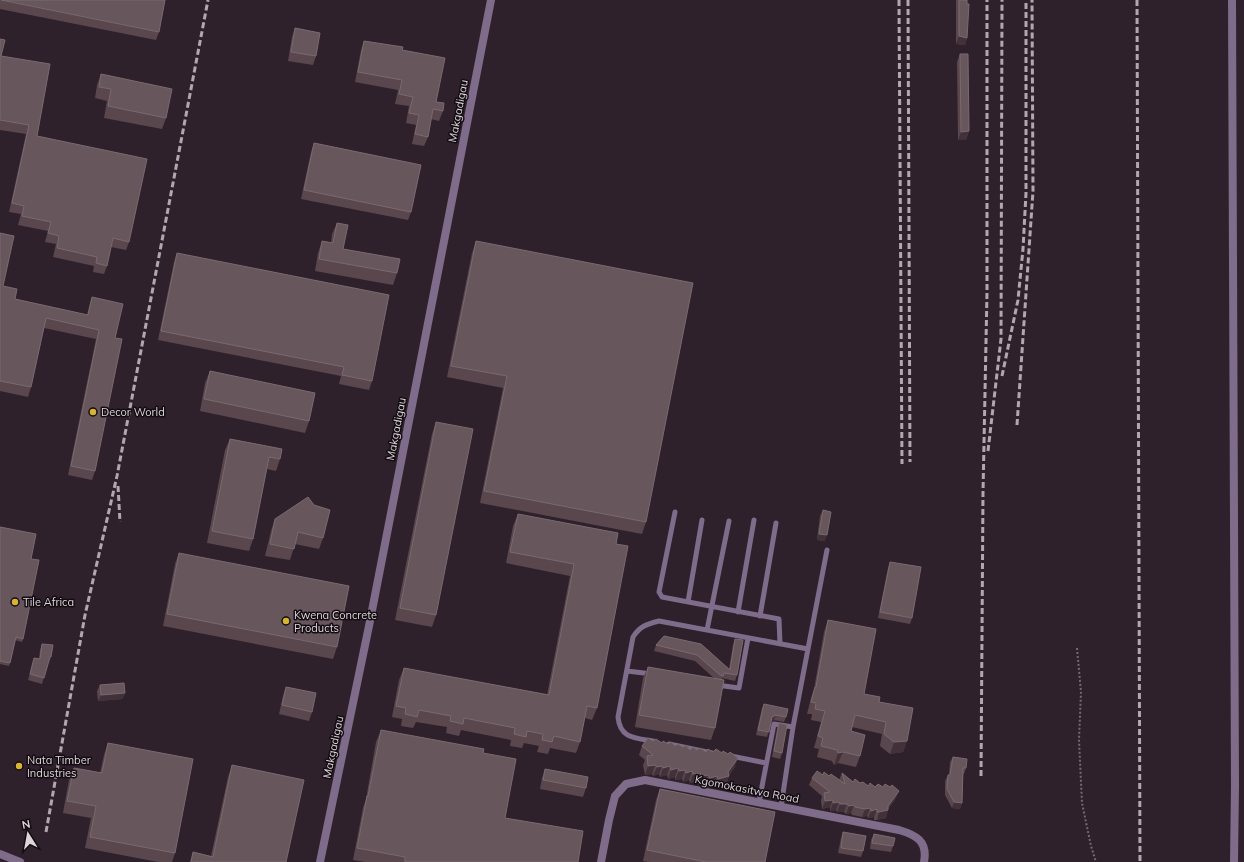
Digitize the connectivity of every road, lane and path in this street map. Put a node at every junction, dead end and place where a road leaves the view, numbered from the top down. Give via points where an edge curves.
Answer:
1 (491, 0) edge
2 (1232, 0) edge
3 (676, 512) dead end
4 (702, 520) dead end
5 (754, 520) dead end
6 (729, 521) dead end
7 (776, 523) dead end
8 (827, 550) dead end
9 (688, 602) junction
10 (712, 607) junction
11 (738, 612) junction
12 (760, 616) junction
13 (707, 630) junction
14 (748, 638) junction
15 (780, 644) junction
16 (1077, 648) dead end
17 (808, 649) junction
18 (627, 671) junction
19 (657, 675) edge
20 (709, 683) edge
21 (793, 727) junction
22 (721, 754) edge
23 (728, 756) edge
24 (766, 763) junction
25 (759, 802) junction
26 (782, 807) junction
27 (0, 854) edge
28 (20, 862) edge
29 (320, 862) edge
30 (601, 862) edge
31 (924, 862) edge
32 (1096, 862) edge
33 (1234, 862) edge

1 - 29 street, Makgadigau via 369,626
2 - 33 street
3 - 9 lane via 659,592 662,598
4 - 9 lane
5 - 11 lane
6 - 10 lane
7 - 12 lane
8 - 17 lane
9 - 10 lane
10 - 11 lane
10 - 13 lane
11 - 12 lane
12 - 15 lane via 779,619
13 - 14 lane
13 - 18 lane via 659,621 644,625 634,637
14 - 15 lane
14 - 20 lane via 739,688
15 - 17 lane
16 - 32 path via 1081,692 1082,803
17 - 21 lane
18 - 19 lane
18 - 22 lane via 618,717 618,724 623,732 630,737
21 - 24 lane via 774,724
21 - 26 lane
23 - 24 lane
24 - 25 lane
25 - 26 street, Kgomokasitwa Road
25 - 30 street, Kgomokasitwa Road via 645,780 626,784 615,796
26 - 31 street, Kgomokasitwa Road via 910,833 920,839 924,847
27 - 28 street

